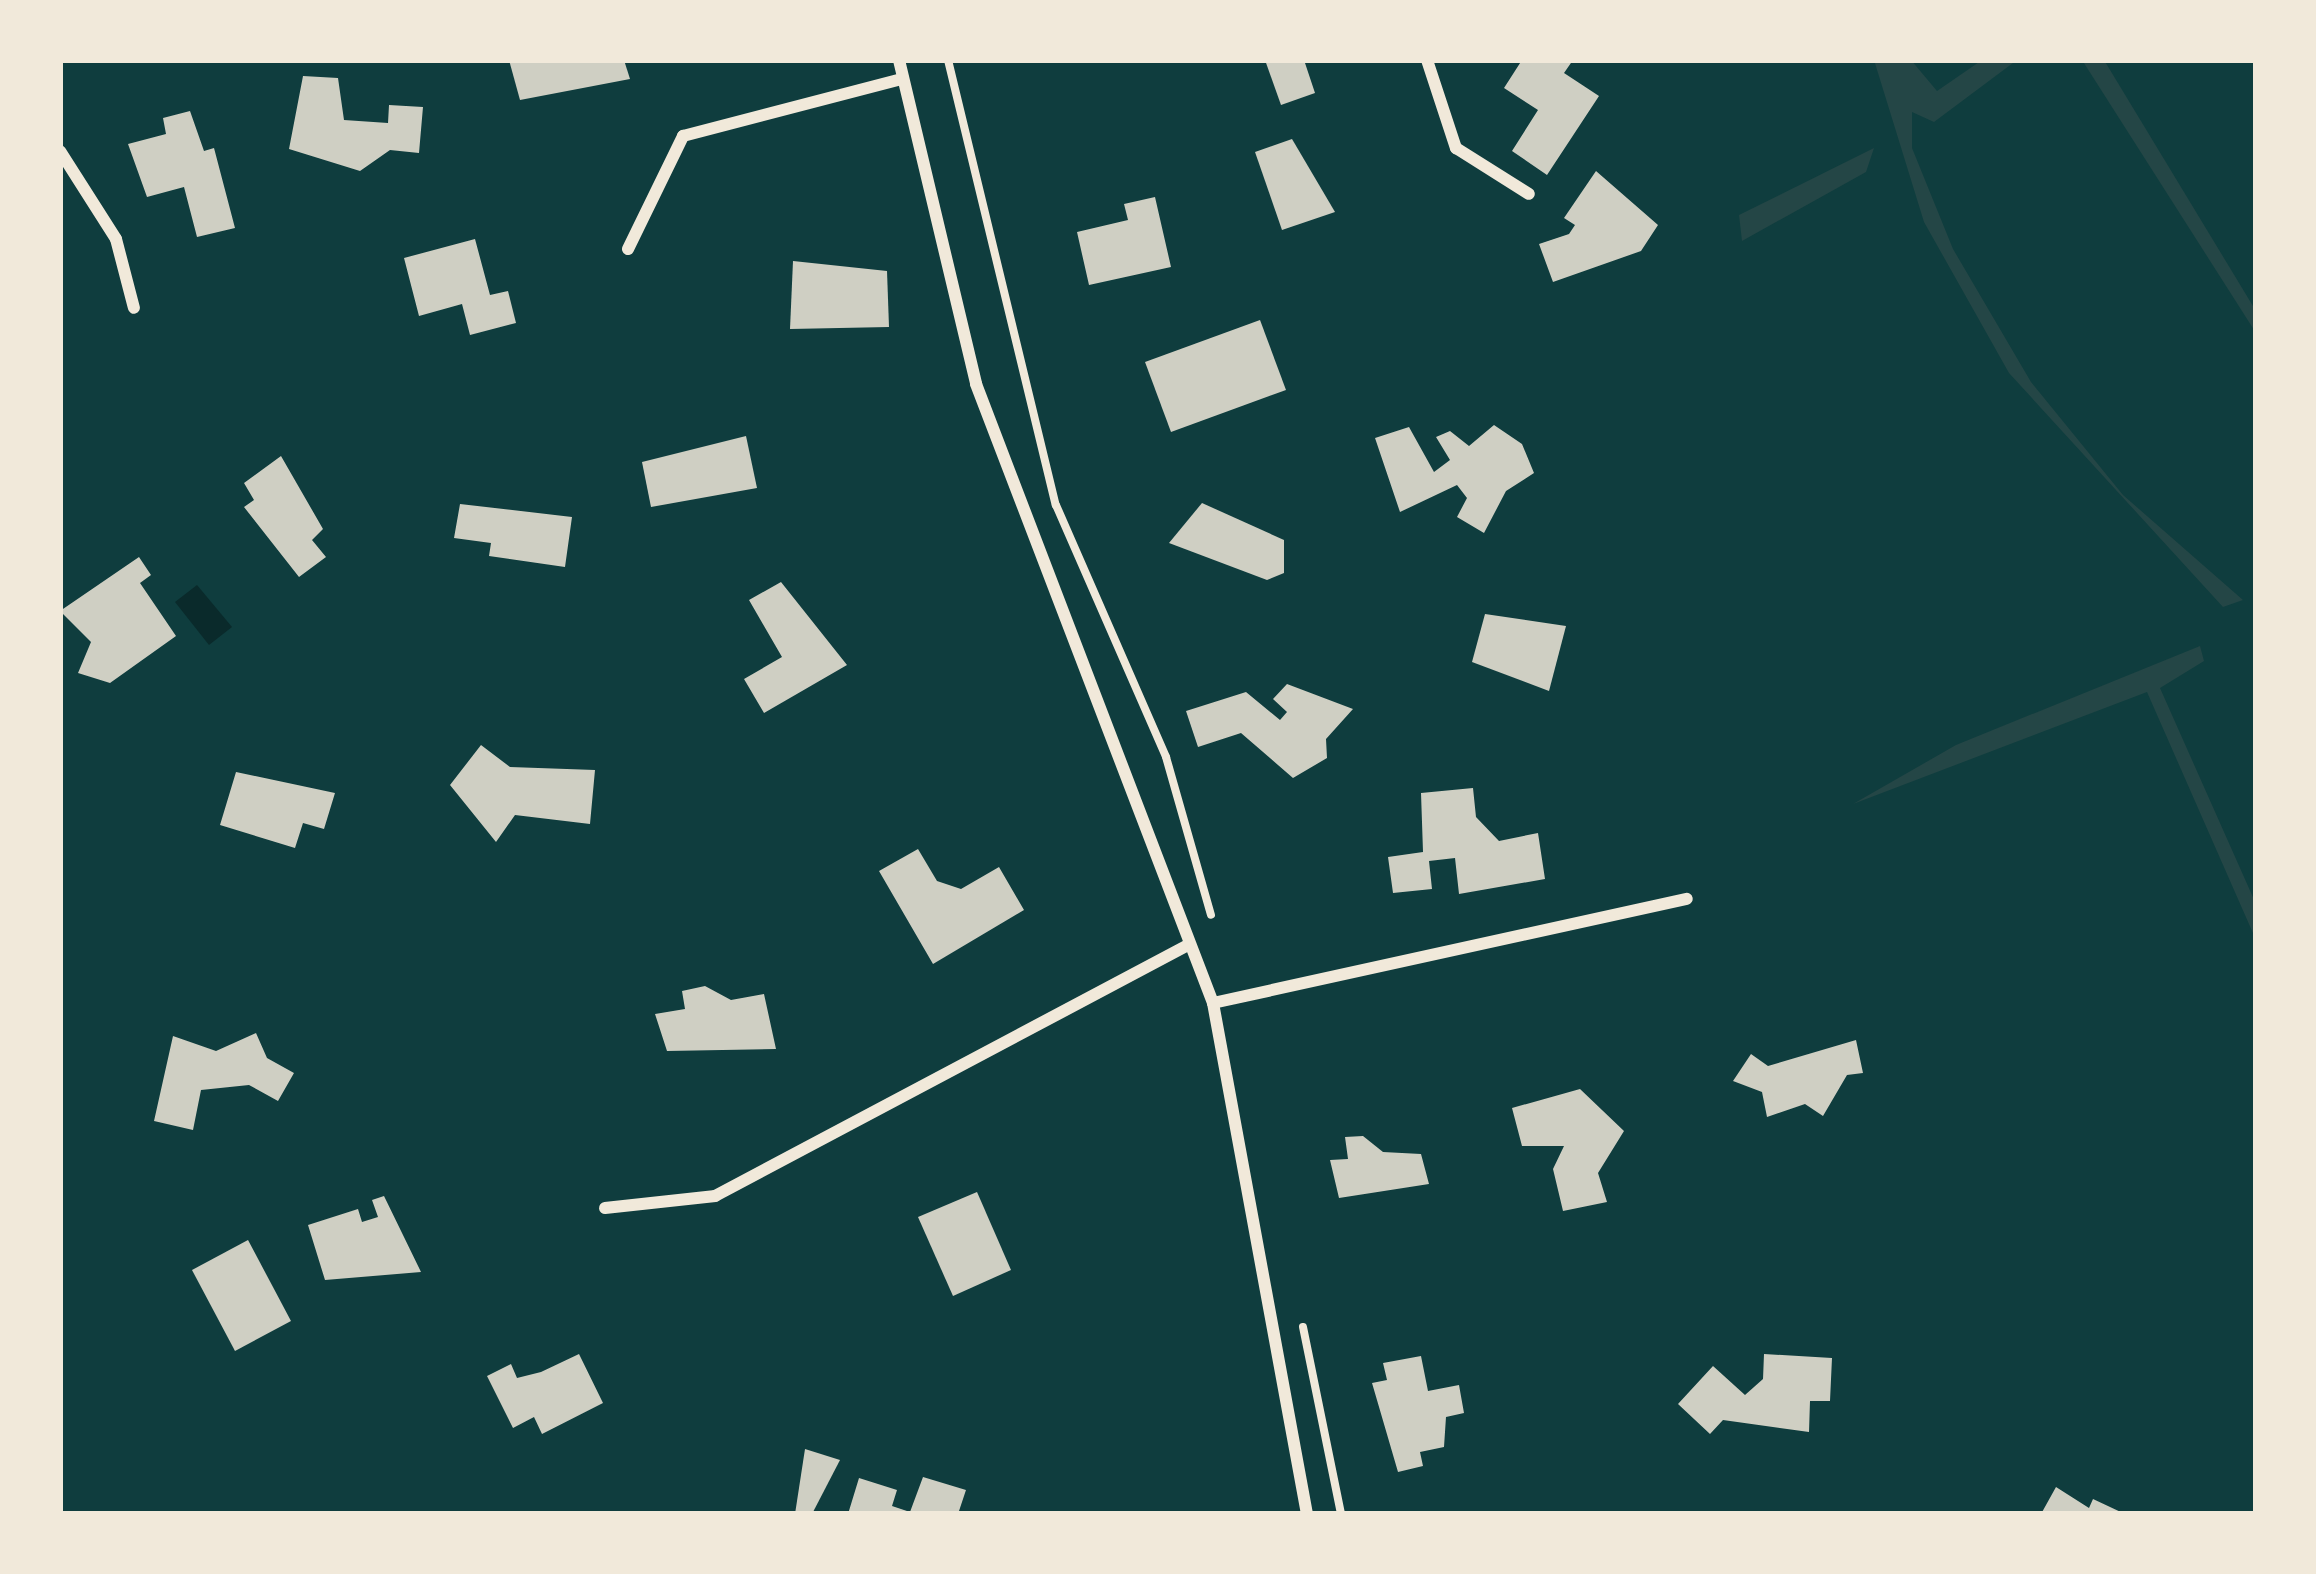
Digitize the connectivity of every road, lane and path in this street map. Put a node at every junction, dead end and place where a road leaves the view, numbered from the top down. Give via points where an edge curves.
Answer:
1 (899, 60) edge
2 (1427, 60) edge
3 (902, 79) junction
4 (60, 151) edge
5 (1529, 194) dead end
6 (628, 249) dead end
7 (134, 308) dead end
8 (1688, 899) dead end
9 (1188, 945) junction
10 (1213, 1003) junction
11 (605, 1208) dead end
12 (1306, 1514) edge

1 - 3 street
2 - 5 street via 1456,148
3 - 6 street via 683,136
3 - 9 street via 976,384
4 - 7 street via 116,239
8 - 10 street
9 - 10 street
9 - 11 street via 715,1196
10 - 12 street

